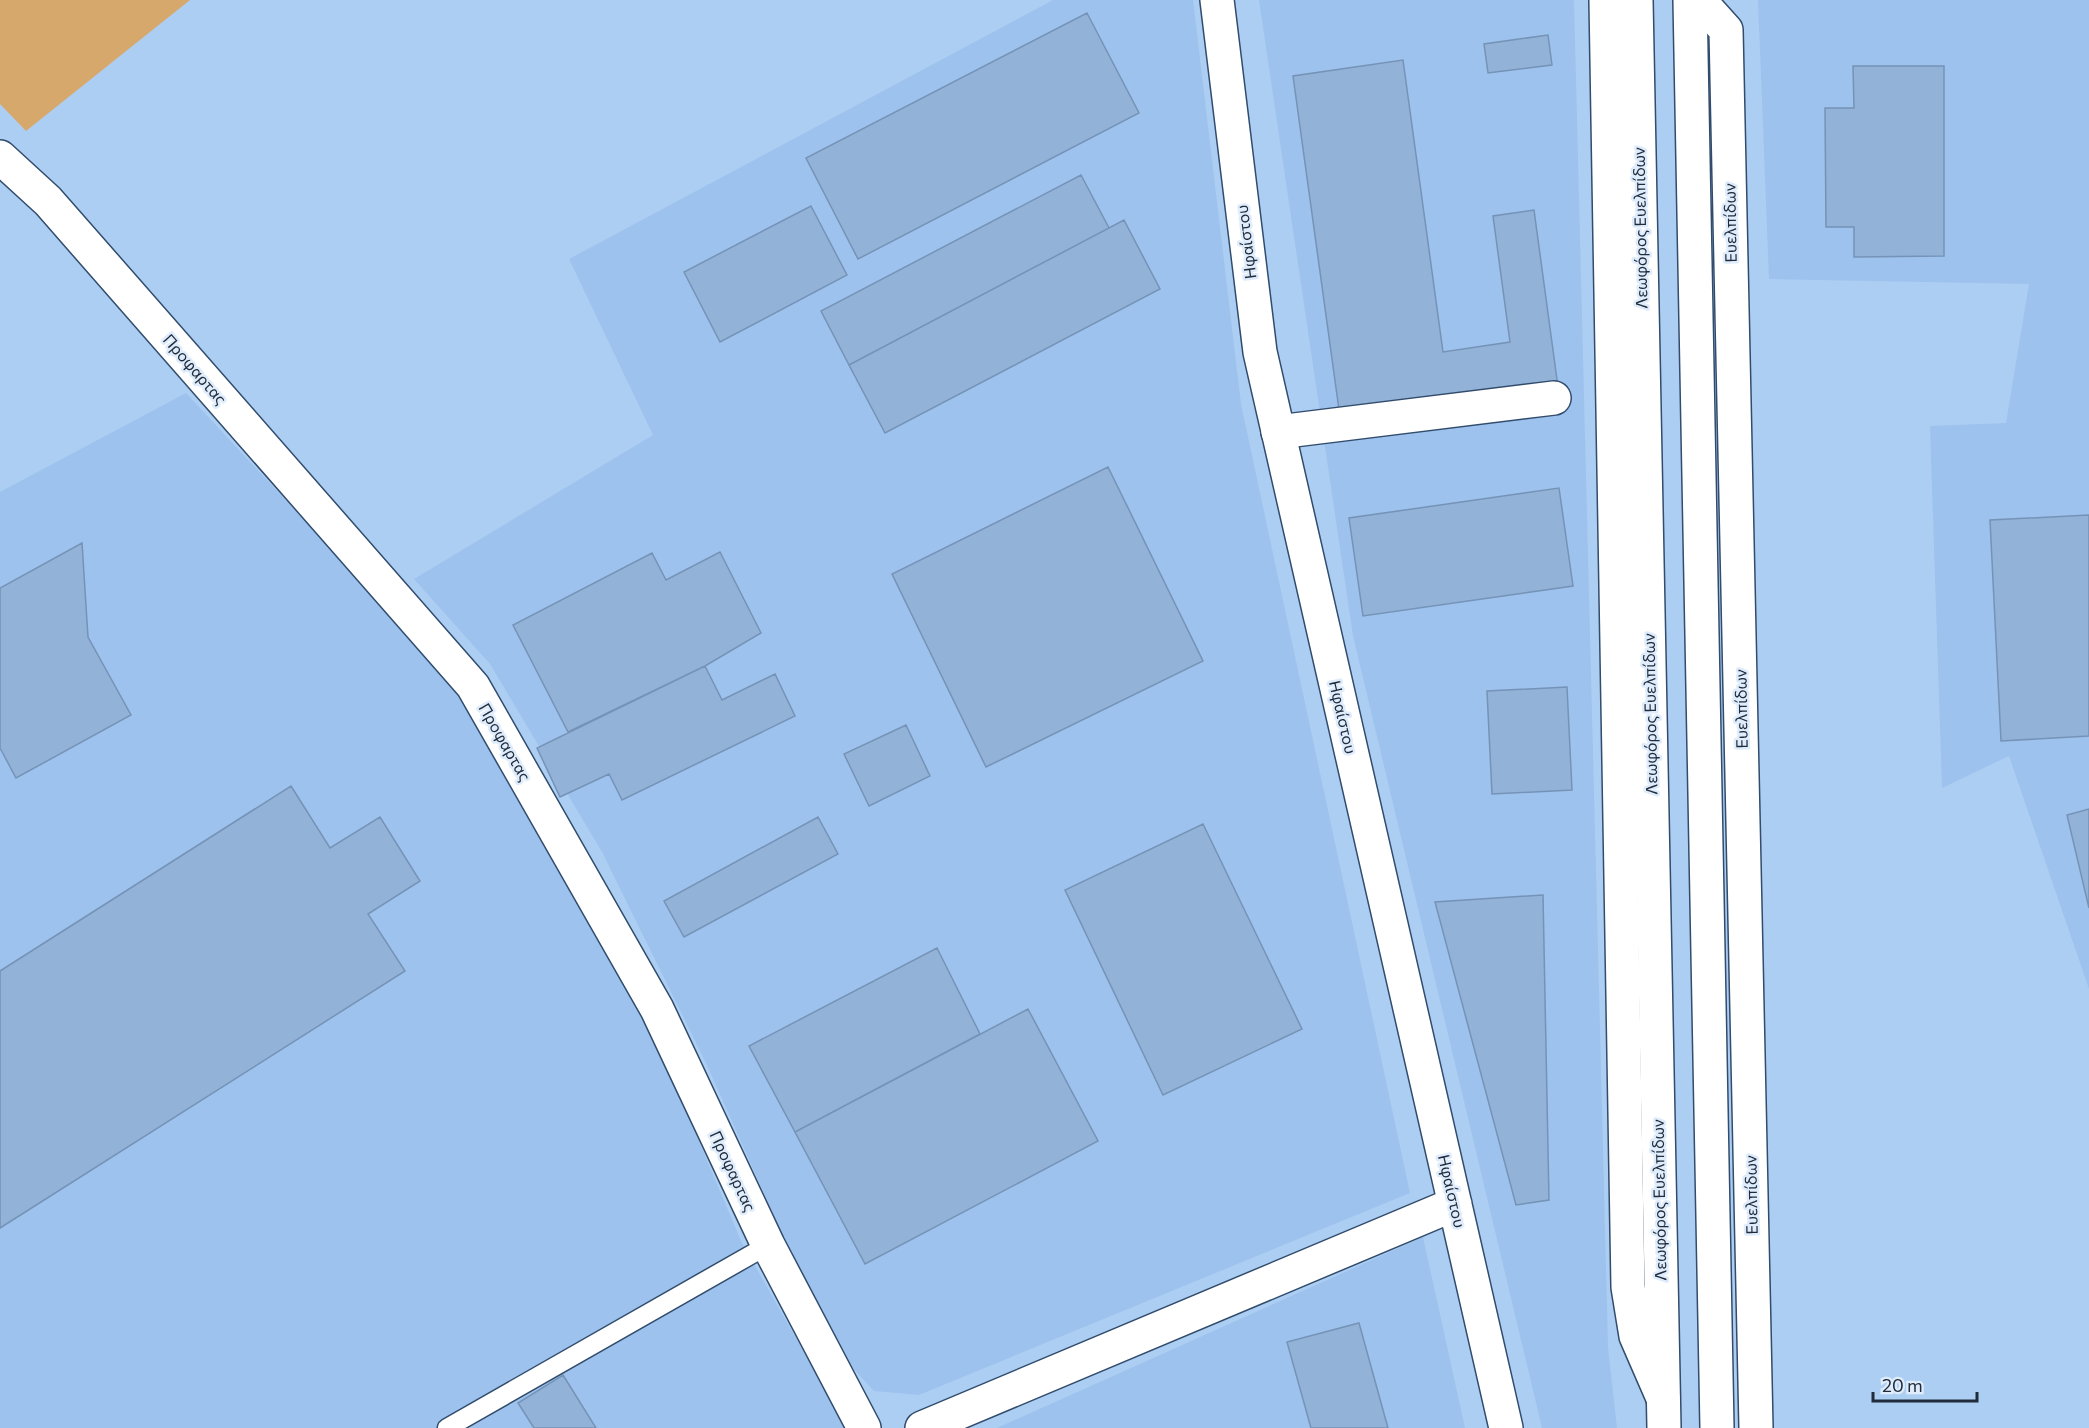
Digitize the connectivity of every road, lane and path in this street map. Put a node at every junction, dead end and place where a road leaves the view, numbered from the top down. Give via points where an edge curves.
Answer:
1 (1217, 0) edge
2 (1606, 0) edge
3 (1636, 0) edge
4 (1690, 0) edge
5 (1699, 0) edge
6 (1622, 72) junction
7 (0, 157) edge
8 (1554, 398) dead end
9 (1278, 432) junction
10 (1455, 1204) junction
11 (768, 1245) junction
12 (1663, 1413) edge
13 (447, 1428) edge
14 (864, 1428) edge
15 (922, 1428) edge
16 (1506, 1428) edge
17 (1717, 1428) edge
18 (1756, 1428) edge

1 - 9 street, Ηφαίστου via 1260,352
2 - 6 street
3 - 6 street, Λεωφόρος Ευελπίδων
4 - 17 street
5 - 18 street, Ευελπίδων via 1726,30
6 - 12 street, Λεωφόρος Ευελπίδων via 1631,554
7 - 11 street, Προφαρτας via 48,201 473,686 657,1009
8 - 9 street
9 - 10 street, Ηφαίστου
10 - 15 street
10 - 16 street, Ηφαίστου
11 - 13 lane
11 - 14 street, Προφαρτας

